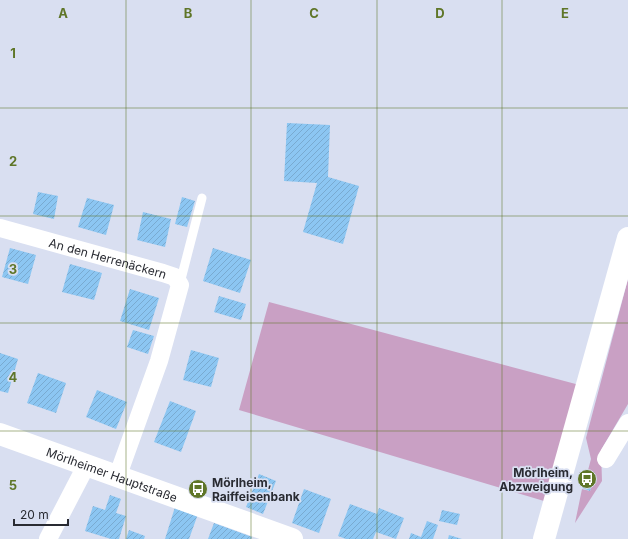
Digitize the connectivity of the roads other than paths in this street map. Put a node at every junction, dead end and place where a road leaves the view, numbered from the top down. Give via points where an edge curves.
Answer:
1 (202, 198) dead end
2 (0, 228) edge
3 (628, 238) edge
4 (180, 285) junction
5 (628, 425) edge
6 (0, 434) edge
7 (606, 459) dead end
8 (87, 464) junction
9 (118, 475) junction
10 (544, 538) edge
11 (48, 539) edge
12 (292, 539) edge

1 - 4 lane
2 - 4 street, An den Herrenäckern via 163,273 175,277
3 - 10 street
4 - 9 street, An den Herrenäckern via 159,361
5 - 7 street
6 - 8 street, Mörlheimer Hauptstraße
8 - 9 street, Mörlheimer Hauptstraße
8 - 11 street
9 - 12 street, Mörlheimer Hauptstraße

